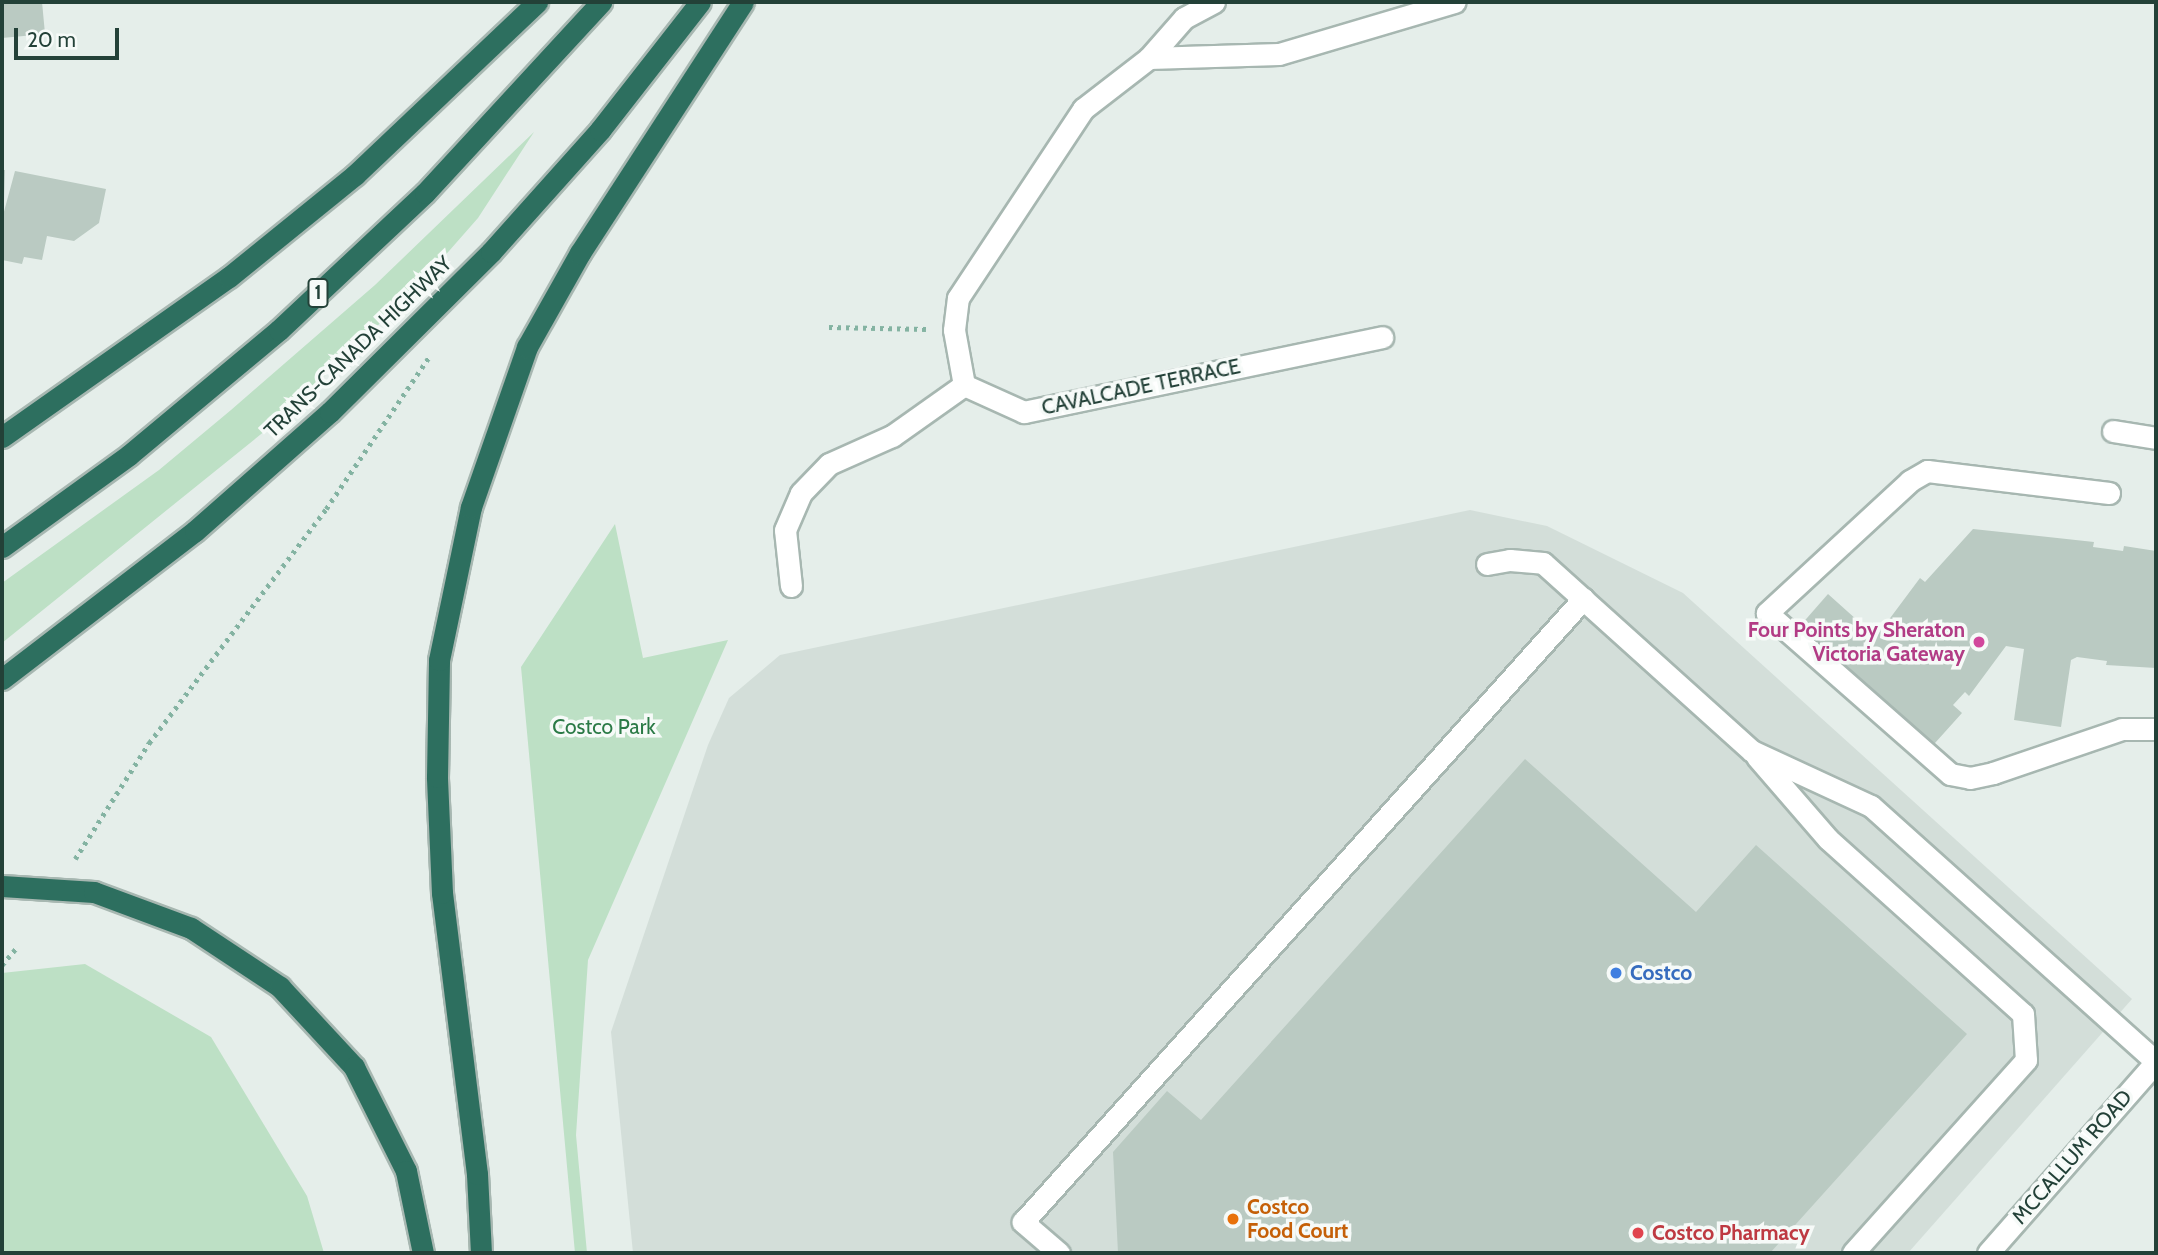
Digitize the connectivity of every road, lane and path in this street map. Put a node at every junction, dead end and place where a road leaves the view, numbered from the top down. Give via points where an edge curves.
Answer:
1 (537, 2) edge
2 (601, 2) edge
3 (699, 2) edge
4 (743, 2) edge
5 (1214, 2) edge
6 (1454, 2) edge
7 (1149, 58) junction
8 (829, 327) dead end
9 (937, 330) dead end
10 (1382, 337) dead end
11 (432, 353) dead end
12 (964, 385) junction
13 (2113, 431) dead end
14 (2, 437) edge
15 (2156, 438) edge
16 (2109, 493) dead end
17 (2, 547) edge
18 (1487, 564) dead end
19 (791, 586) dead end
20 (1583, 599) junction
21 (2, 678) edge
22 (2156, 729) edge
23 (1752, 751) junction
24 (75, 859) dead end
25 (2, 886) edge
26 (18, 946) dead end
27 (2, 965) edge
28 (2156, 1062) edge
29 (423, 1253) edge
30 (481, 1253) edge
31 (1059, 1253) edge
32 (1853, 1253) edge
33 (1989, 1253) edge

1 - 14 highway via 355,175 229,277
2 - 17 highway, 1 via 425,193 279,330 129,455
3 - 21 highway, TRANS-CANADA HIGHWAY via 600,130 491,252 330,412 195,531
4 - 30 highway via 580,253 527,347 471,507 439,660 437,777 442,893 477,1174
5 - 7 street via 1184,18
6 - 7 street via 1279,54
7 - 12 street via 1083,109 958,298 954,330
8 - 9 path
10 - 12 street, CAVALCADE TERRACE via 1024,412
11 - 24 path via 326,509 149,743
12 - 19 street via 892,436 830,464 801,493 785,530
13 - 15 street
16 - 22 street via 1927,471 1910,481 1767,613 1950,774 1982,775 2122,729
18 - 20 street via 1510,560 1543,563
20 - 23 street
20 - 31 street via 1024,1222
23 - 28 street via 1871,806
23 - 32 street via 1828,839 2023,1014 2026,1060
25 - 29 highway via 106,897 191,928 280,987 354,1067 406,1171
26 - 27 path
28 - 33 street, MCCALLUM ROAD

